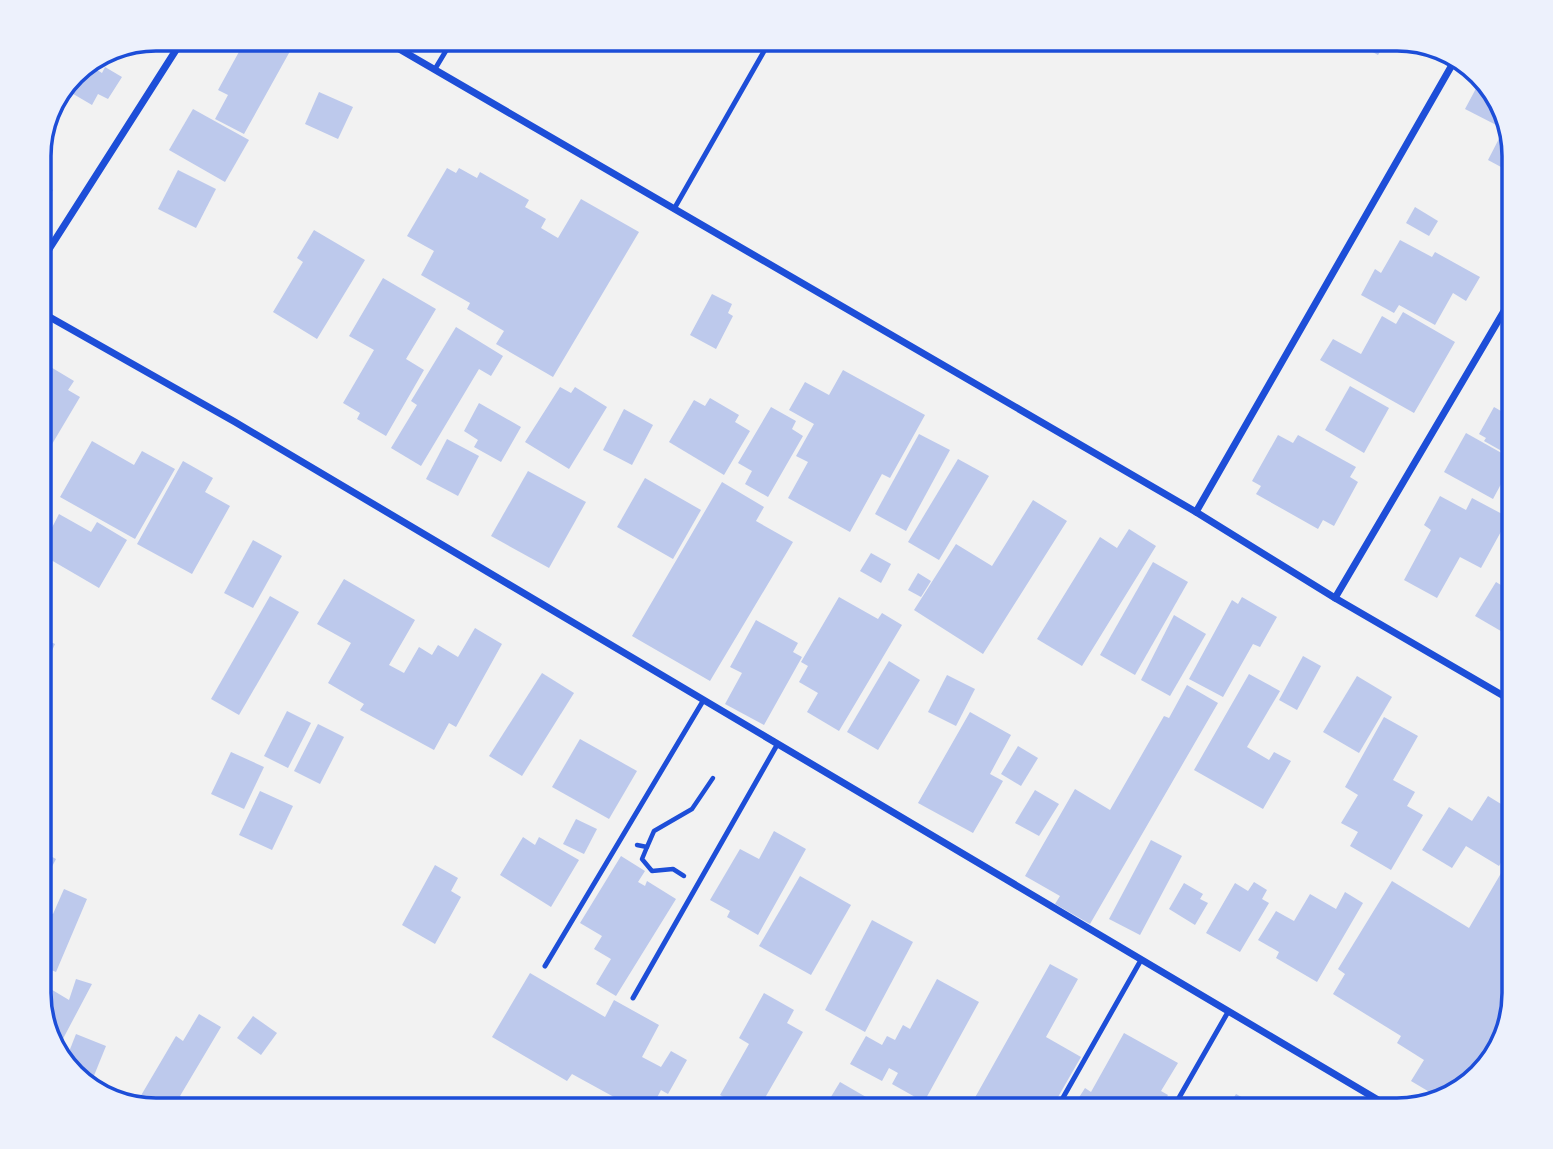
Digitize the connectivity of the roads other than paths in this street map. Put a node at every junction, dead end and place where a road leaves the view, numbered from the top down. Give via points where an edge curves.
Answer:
1 (175, 51) edge
2 (404, 51) edge
3 (445, 51) edge
4 (764, 51) edge
5 (1451, 66) edge
6 (435, 69) junction
7 (673, 211) junction
8 (51, 246) edge
9 (1502, 313) edge
10 (51, 318) edge
11 (1196, 512) junction
12 (1335, 598) junction
13 (1502, 695) edge
14 (703, 701) junction
15 (777, 745) junction
16 (1141, 960) junction
17 (545, 966) dead end
18 (633, 998) dead end
19 (1228, 1012) junction
20 (1063, 1098) edge
21 (1179, 1098) edge
22 (1373, 1098) edge

1 - 8 street
2 - 6 street
3 - 6 lane
4 - 7 lane
5 - 11 street
6 - 7 street
7 - 11 street
9 - 12 street
10 - 14 street
11 - 12 street
12 - 13 street
14 - 15 street
14 - 17 lane
15 - 16 street
15 - 18 lane
16 - 19 street
16 - 20 lane
19 - 21 lane
19 - 22 street

